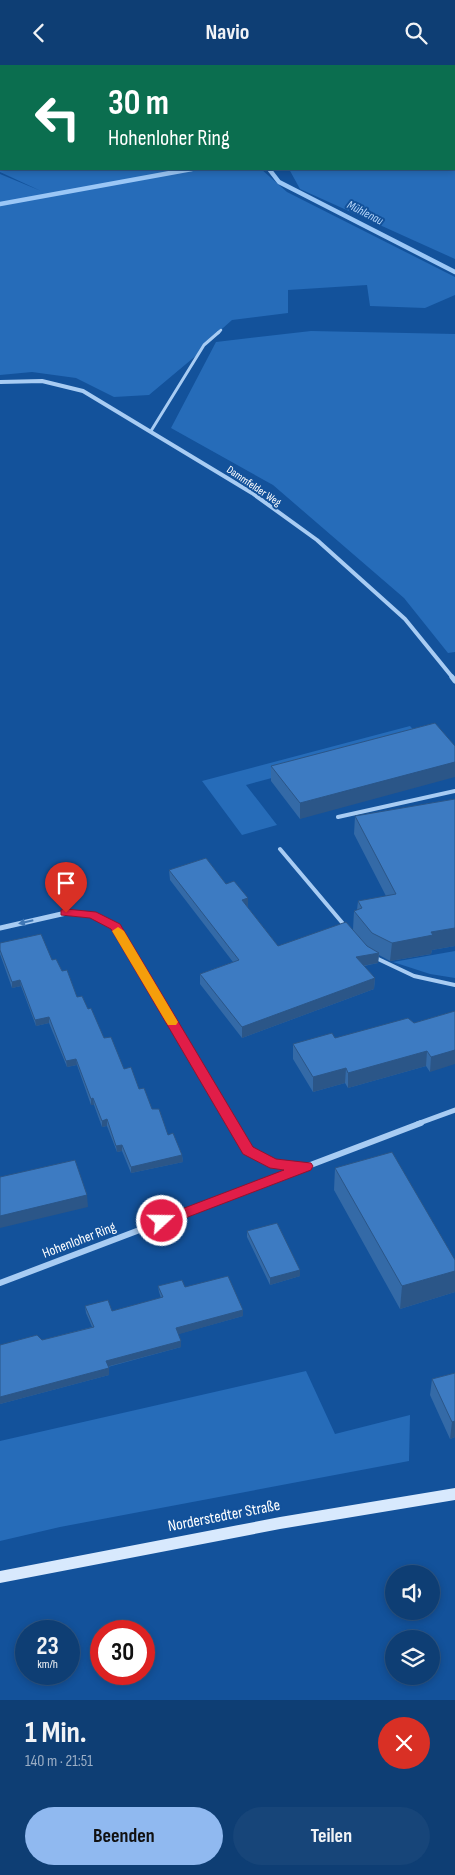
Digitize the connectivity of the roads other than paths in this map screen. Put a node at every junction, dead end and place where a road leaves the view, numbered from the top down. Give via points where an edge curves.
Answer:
1 (221, 330) dead end
2 (0, 382) edge
3 (151, 431) junction
4 (455, 681) edge
5 (455, 791) edge
6 (338, 817) dead end
7 (280, 849) dead end
8 (0, 928) edge
9 (347, 929) edge
10 (369, 954) edge
11 (455, 985) edge
12 (455, 1110) edge
13 (307, 1166) junction
14 (0, 1283) edge
15 (455, 1494) edge
16 (0, 1577) edge

1 - 3 lane via 204,345
2 - 3 street, Dammfelder Weg via 29,379 59,381 84,391
3 - 4 street, Dammfelder Weg via 252,493 317,540 405,619
5 - 6 lane
7 - 9 lane
13 -> 8 street, Hohenloher Ring via 274,1164 248,1151 116,927 92,915 66,913
10 - 11 lane via 436,984
12 - 13 street, Hohenloher Ring
13 - 14 street, Hohenloher Ring
15 - 16 main road, Norderstedter Straße via 280,1523

